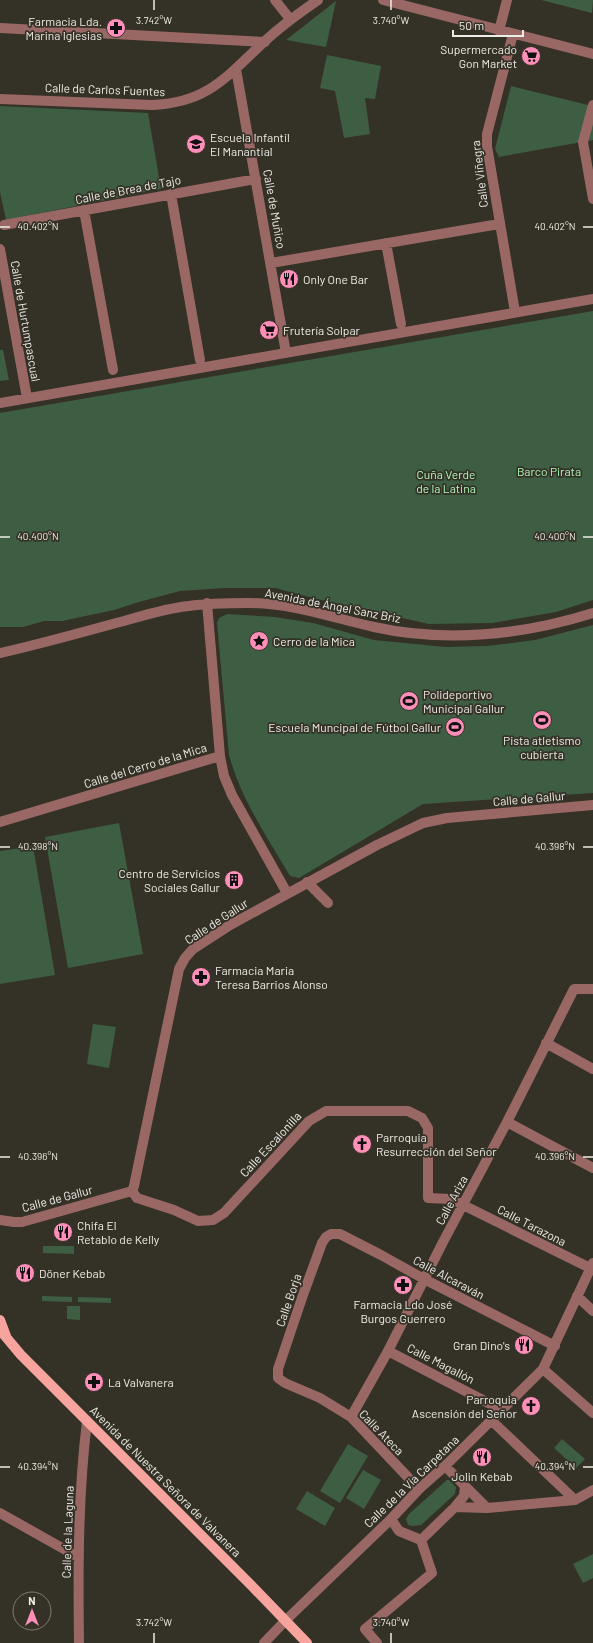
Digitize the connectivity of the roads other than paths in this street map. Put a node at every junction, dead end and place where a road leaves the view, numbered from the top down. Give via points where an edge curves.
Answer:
1 (275, 0) edge
2 (318, 0) edge
3 (383, 0) edge
4 (507, 0) edge
5 (290, 19) junction
6 (0, 28) edge
7 (500, 31) junction
8 (513, 34) junction
9 (264, 42) junction
10 (593, 54) edge
11 (236, 70) junction
12 (0, 99) edge
13 (593, 105) edge
14 (256, 179) junction
15 (171, 194) junction
16 (593, 199) edge
17 (84, 210) junction
18 (499, 224) junction
19 (4, 225) dead end
20 (386, 243) junction
21 (0, 249) edge
22 (271, 263) junction
23 (593, 299) edge
24 (515, 312) junction
25 (400, 324) dead end
26 (286, 353) junction
27 (200, 360) dead end
28 (113, 370) dead end
29 (27, 398) junction
30 (0, 403) edge
31 (207, 604) junction
32 (593, 613) edge
33 (0, 653) edge
34 (220, 756) junction
35 (593, 805) edge
36 (0, 822) edge
37 (307, 882) junction
38 (287, 893) junction
39 (328, 904) dead end
40 (593, 989) edge
41 (546, 1043) junction
42 (593, 1069) edge
43 (507, 1122) junction
44 (593, 1168) edge
45 (132, 1191) junction
46 (463, 1204) junction
47 (0, 1220) edge
48 (331, 1234) joint
49 (592, 1266) edge
50 (424, 1279) junction
51 (577, 1296) junction
52 (593, 1310) edge
53 (0, 1320) edge
54 (3, 1334) edge
55 (555, 1346) junction
56 (388, 1351) junction
57 (543, 1369) junction
58 (278, 1378) joint
59 (502, 1410) junction
60 (593, 1413) edge
61 (351, 1417) junction
62 (87, 1421) junction
63 (492, 1421) junction
64 (445, 1466) junction
65 (466, 1486) junction
66 (419, 1489) junction
67 (593, 1490) edge
68 (575, 1500) junction
69 (455, 1507) junction
70 (487, 1508) junction
71 (0, 1514) edge
72 (391, 1520) junction
73 (421, 1540) junction
74 (78, 1557) junction
75 (286, 1620) junction
76 (79, 1643) edge
77 (264, 1643) edge
78 (307, 1643) edge
79 (377, 1643) edge

1 - 5 street
2 - 5 street, Calle de Carlos Fuentes
3 - 7 street
4 - 7 street
5 - 9 street, Calle de Carlos Fuentes
6 - 9 street
7 - 8 street
8 - 10 street
8 - 18 street, Calle Viñegra via 487,134
9 - 11 street, Calle de Carlos Fuentes
11 - 12 street, Calle de Carlos Fuentes via 210,90 167,105
11 - 14 street, Calle de Muñico
13 - 16 street via 583,142
14 - 15 street, Calle de Brea de Tajo
14 - 22 street, Calle de Muñico
15 - 17 street, Calle de Brea de Tajo
15 - 27 street
17 - 19 street, Calle de Brea de Tajo
17 - 28 street
18 - 20 street
18 - 24 street, Calle Viñegra
20 - 22 street
20 - 25 street
21 - 29 street, Calle de Hurtumpascual
22 - 26 street, Calle de Muñico
23 - 24 street
24 - 26 street
26 - 29 street
29 - 30 street
31 - 32 street, Avenida de Ángel Sanz Briz via 251,603 289,607 376,627 429,635 486,634 552,624
31 - 33 street, Avenida de Ángel Sanz Briz via 162,611
31 - 34 street
34 - 36 street, Calle del Cerro de la Mica
34 - 38 street, Calle del Cerro de la Mica via 224,776 232,795
35 - 37 street, Calle de Gallur via 447,818 423,823
37 - 38 street, Calle de Gallur
37 - 39 street
38 - 45 street, Calle de Gallur via 193,949 179,969
40 - 41 street, Calle Ariza via 574,989
41 - 42 street
41 - 43 street, Calle Ariza
43 - 44 street
43 - 46 street, Calle Ariza
45 - 46 street, Calle Escalonilla via 137,1198 198,1220 212,1220 224,1213 309,1121 326,1111 408,1111 422,1118 428,1128 428,1198 451,1199
45 - 47 street, Calle de Gallur via 22,1222
46 - 49 street, Calle Tarazona
46 - 50 street, Calle Ariza
48 - 50 street, Calle Alcaraván via 340,1234
48 - 58 street, Calle Borja via 322,1243 278,1369
49 - 51 street, Calle de la Vía Carpetana
50 - 55 street, Calle Alcaraván
50 - 56 street, Calle Ariza
51 - 52 street
51 - 55 street, Calle de la Vía Carpetana
53 - 54 main road, Avenida de Nuestra Señora de Valvanera
54 - 62 main road, Avenida de Nuestra Señora de Valvanera
55 - 57 street, Calle de la Vía Carpetana
56 - 59 street, Calle Magallón
56 - 61 street, Calle Ariza
57 - 59 street, Calle de la Vía Carpetana
57 - 60 street
58 - 61 street, Calle Ateca via 320,1398
59 - 63 street, Calle de la Vía Carpetana
61 - 66 street, Calle Ateca
62 - 74 street, Calle de la Laguna via 82,1462
62 - 75 main road, Avenida de Nuestra Señora de Valvanera
63 - 64 street, Calle de la Vía Carpetana
63 - 68 street
64 - 65 street
64 - 66 street, Calle de la Vía Carpetana
65 - 69 street via 464,1496
65 - 70 street
66 - 72 street, Calle de la Vía Carpetana
67 - 68 street
68 - 70 street
69 - 70 street
69 - 73 street
71 - 74 street
72 - 73 street via 399,1531
72 - 75 street, Calle de la Vía Carpetana
73 - 79 street via 432,1573 365,1629
74 - 76 street, Calle de la Laguna
75 - 77 street, Calle de la Vía Carpetana
75 - 78 main road, Avenida de Nuestra Señora de Valvanera

